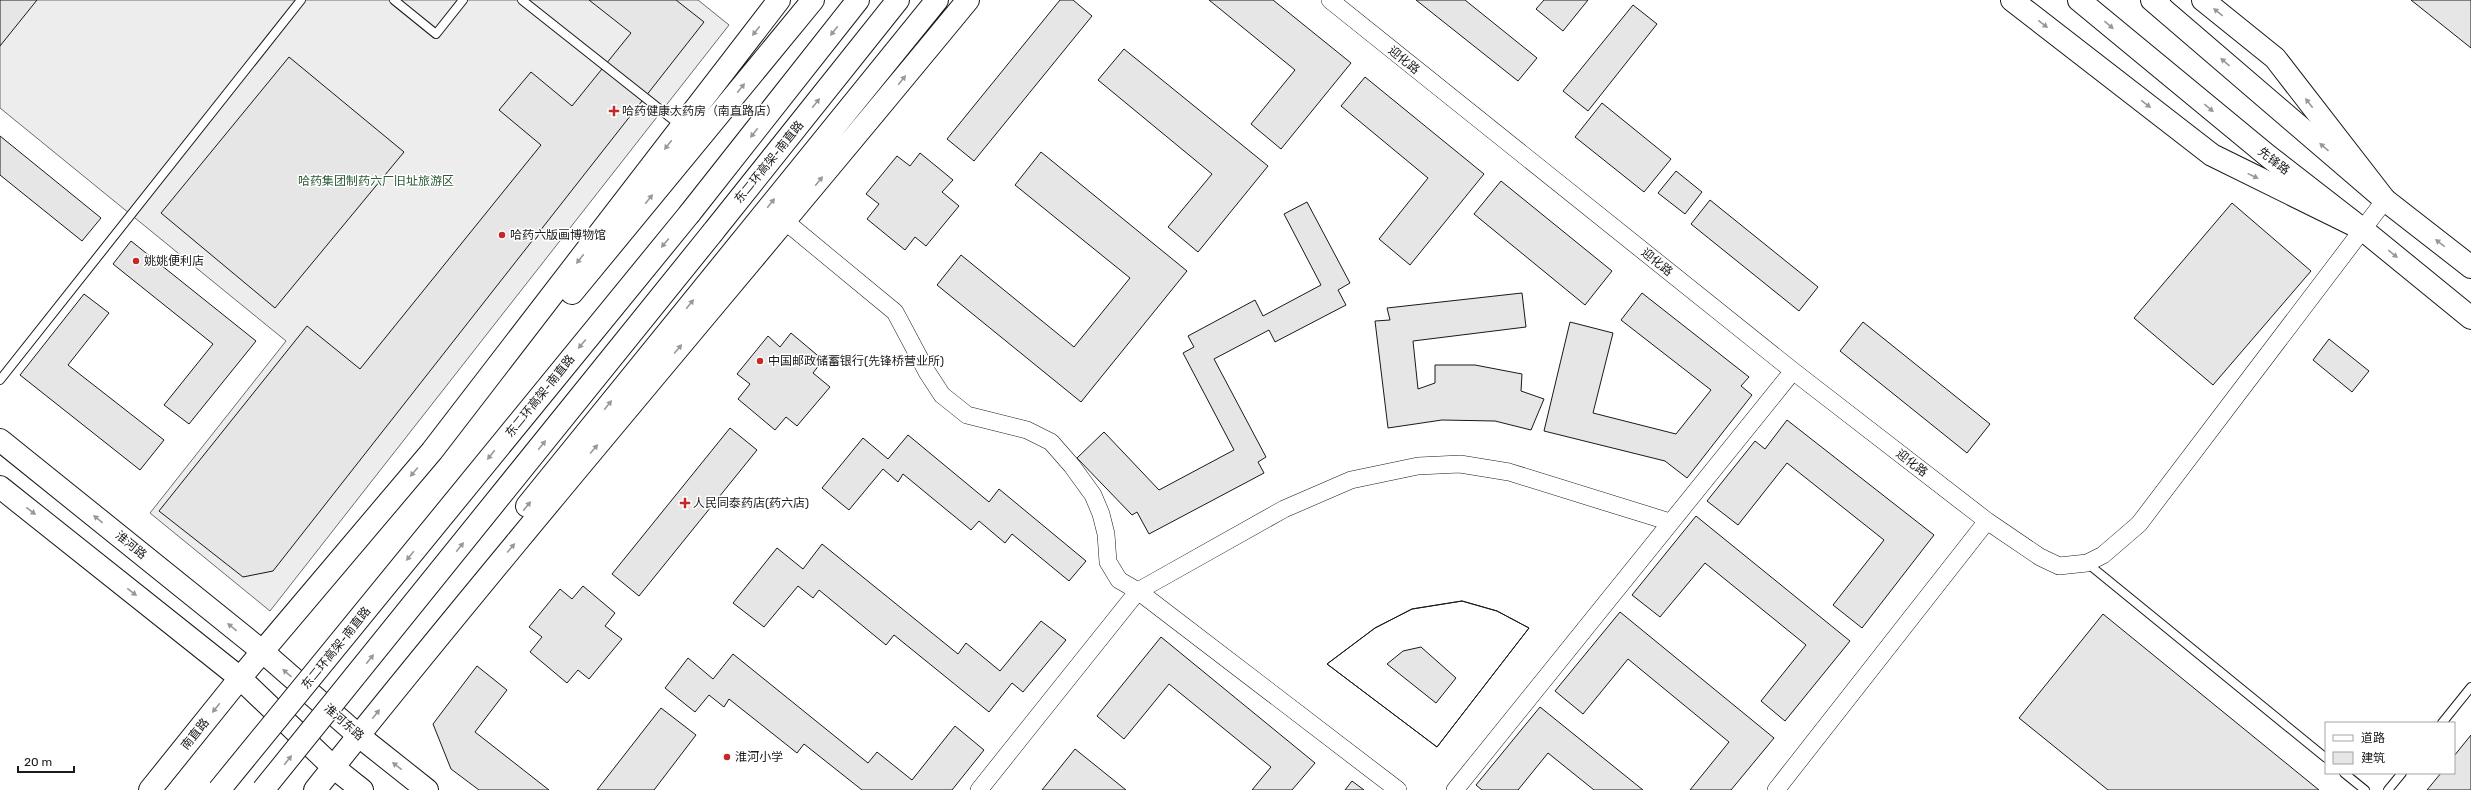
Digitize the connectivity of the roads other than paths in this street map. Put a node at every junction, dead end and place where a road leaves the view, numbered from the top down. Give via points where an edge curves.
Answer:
1 (302, 0) edge
2 (394, 0) edge
3 (463, 0) edge
4 (522, 0) edge
5 (779, 0) edge
6 (813, 0) edge
7 (858, 0) edge
8 (898, 0) edge
9 (936, 0) edge
10 (968, 0) edge
11 (1330, 0) edge
12 (2012, 0) edge
13 (2079, 0) edge
14 (2203, 0) edge
15 (2156, 2) edge
16 (682, 127) junction
17 (2385, 200) junction
18 (786, 222) junction
19 (2362, 229) junction
20 (2471, 267) edge
21 (2471, 318) edge
22 (1793, 371) junction
23 (0, 380) edge
24 (0, 440) edge
25 (432, 451) junction
26 (0, 487) edge
27 (1987, 521) junction
28 (1670, 522) junction
29 (2087, 562) junction
30 (1138, 591) junction
31 (262, 651) junction
32 (415, 663) junction
33 (240, 678) junction
34 (2471, 687) edge
35 (2443, 722) edge
36 (359, 736) junction
37 (2325, 757) edge
38 (333, 766) junction
39 (2345, 774) edge
40 (2401, 774) edge
41 (150, 790) edge
42 (219, 790) edge
43 (263, 790) edge
44 (315, 790) edge
45 (362, 790) edge
46 (427, 790) edge
47 (979, 790) edge
48 (1398, 790) edge
49 (1455, 790) edge
50 (1776, 790) edge
51 (2365, 790) edge
52 (2388, 790) edge

1 - 23 lane
2 - 3 lane via 436,34
4 - 16 lane
5 -> 16 main road
25 -> 6 main road via 502,378
7 -> 42 main road, 东二环高架-南直路, bridge via 690,213
43 -> 8 main road, 东二环高架-南直路, bridge
32 -> 9 main road via 440,615
18 -> 10 main road
11 - 22 street, 迎化路
12 -> 19 main road via 2212,156
13 -> 19 main road, 先锋路 via 2268,156
17 -> 14 main road via 2275,58
17 -> 15 main road
16 -> 25 main road
17 - 19 street, 迎化路
20 -> 17 main road
18 - 30 street via 895,312 926,372 942,395 967,415 1026,430 1051,442 1093,495 1106,534 1108,562 1119,580
32 -> 18 main road
19 -> 21 main road, 先锋路
19 - 29 street, 迎化路 via 2139,524 2102,555
22 - 27 street, 迎化路
22 - 28 street
31 -> 24 main road, 淮河路
25 -> 31 main road, 南直路
26 -> 33 main road
27 - 29 street, 迎化路 via 2040,557 2059,566
27 - 50 street
28 - 30 street via 1509,472 1460,464 1418,466 1351,480 1284,509
28 - 49 street
29 - 37 lane
30 - 47 street
30 - 48 street
31 - 33 main road, 南直路
36 -> 31 main road, 淮河东路
36 -> 32 main road
33 - 38 main road
33 -> 41 main road, 南直路
34 - 35 lane
36 - 38 main road
46 -> 36 main road, 淮河东路
38 - 44 main road
38 - 45 main road
39 - 51 lane
40 - 52 lane

